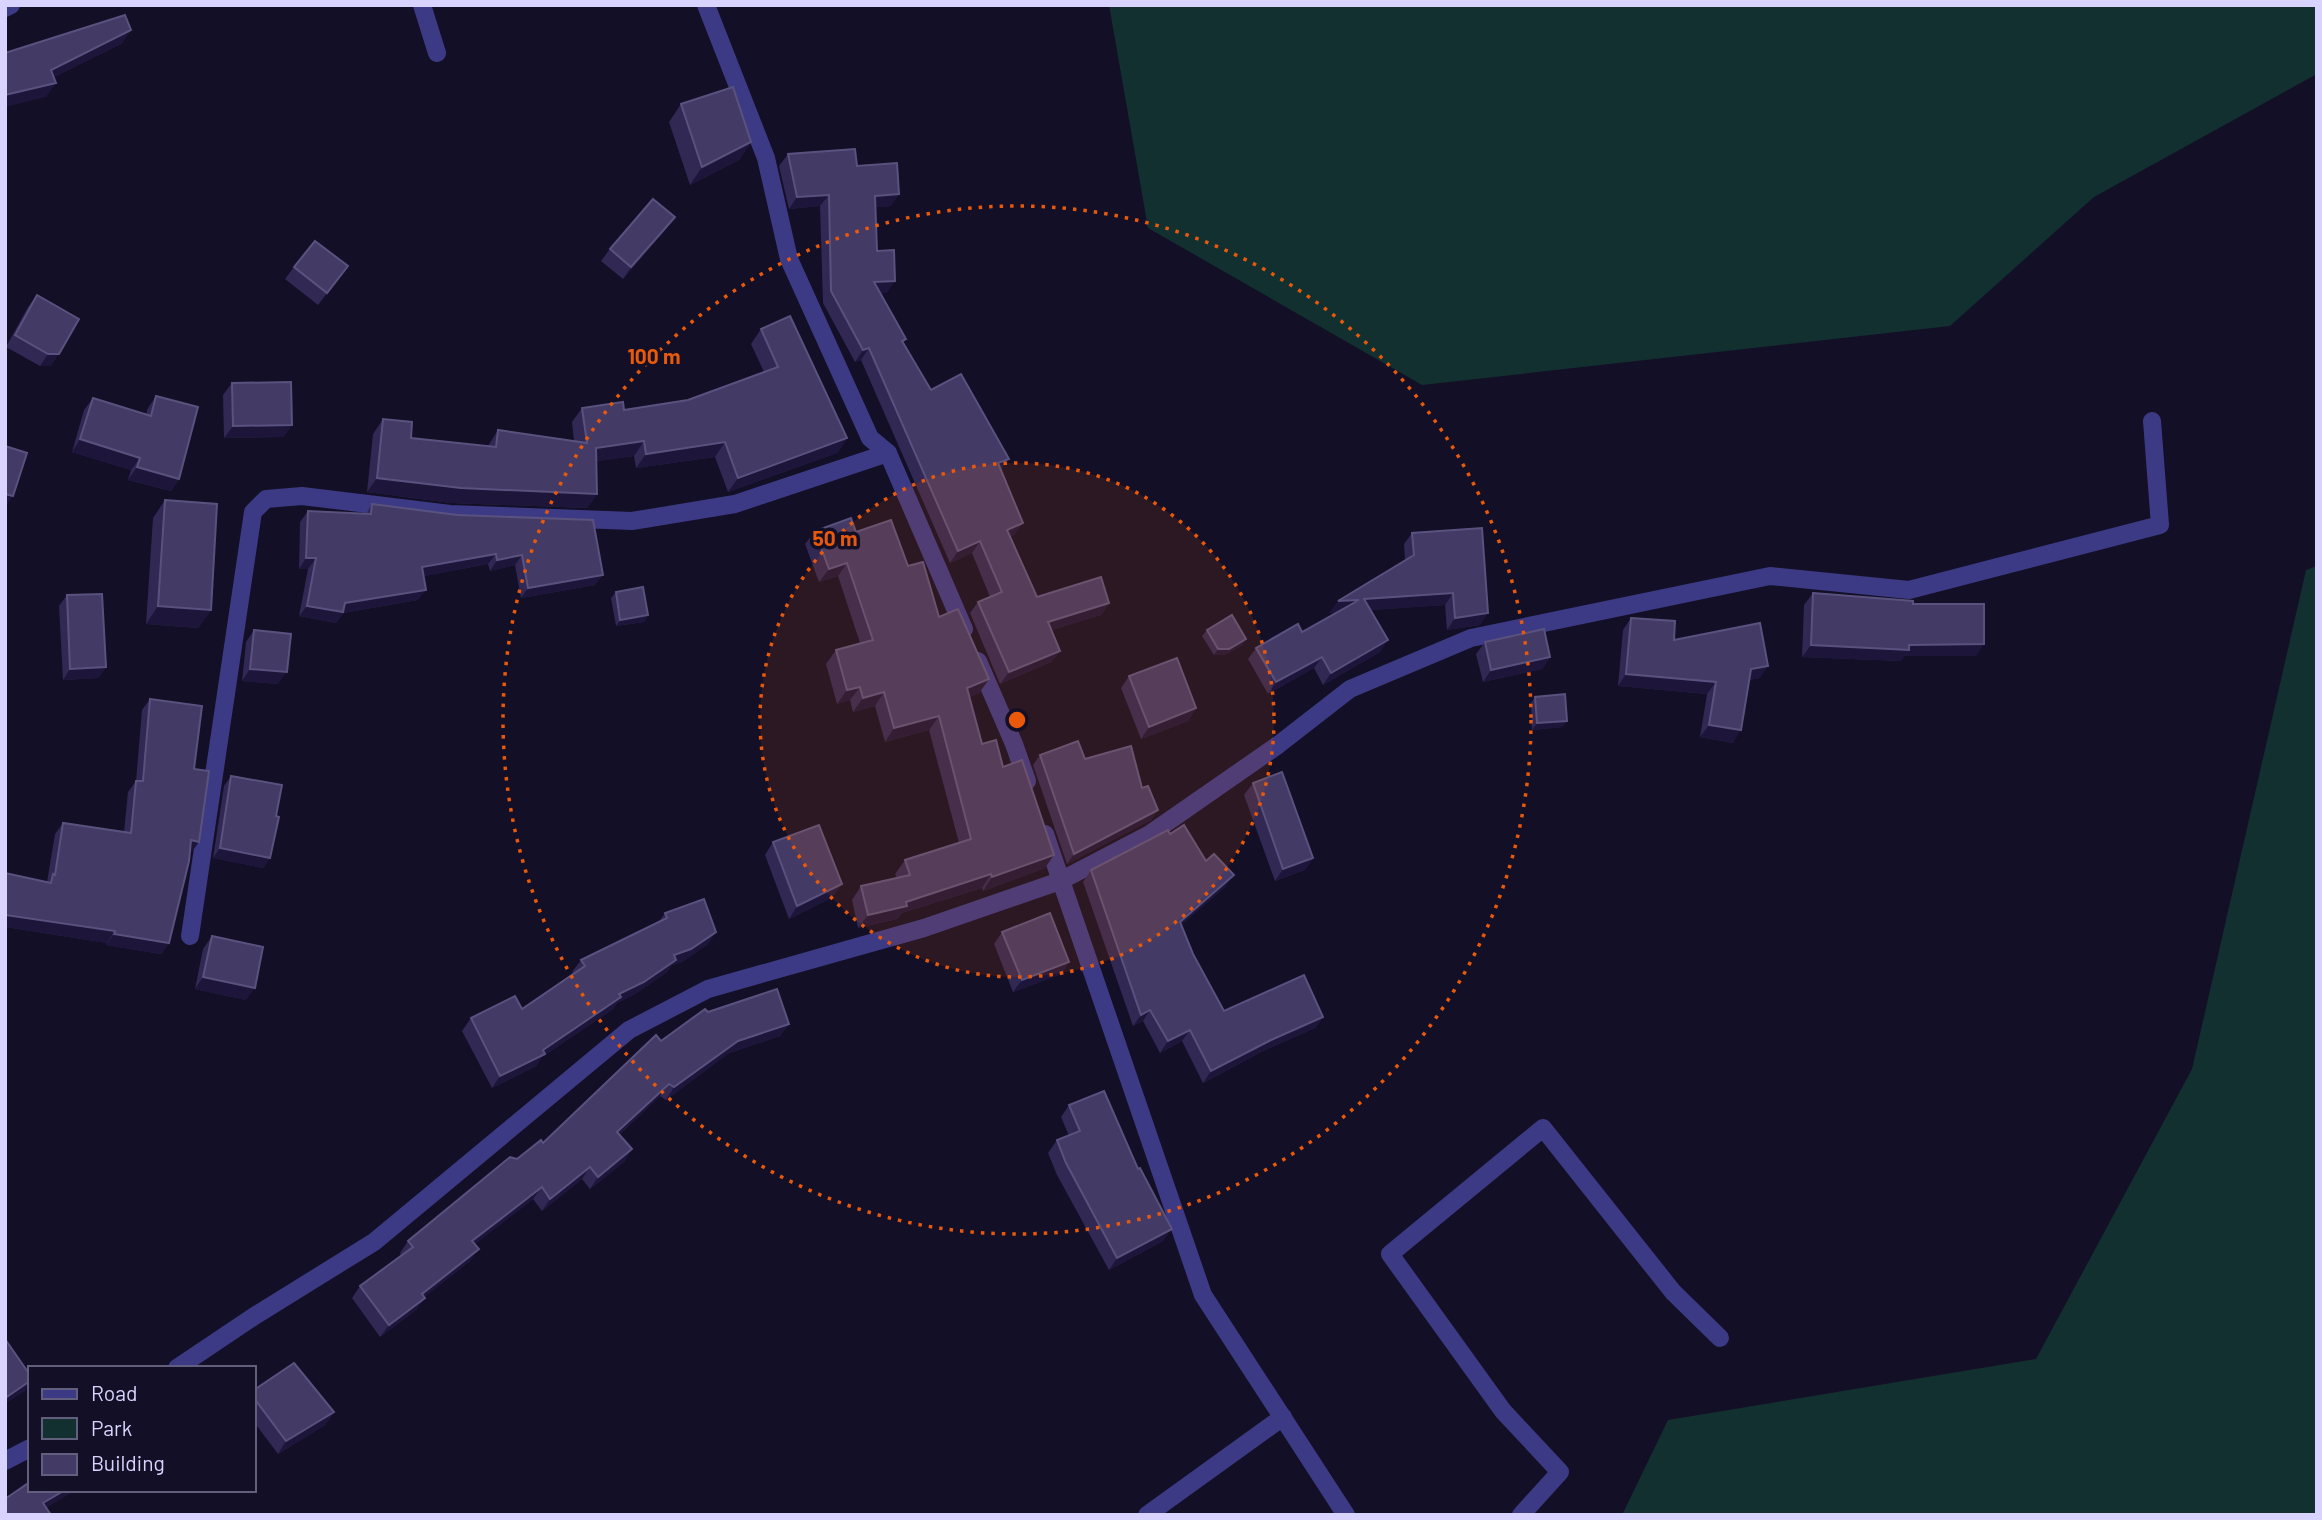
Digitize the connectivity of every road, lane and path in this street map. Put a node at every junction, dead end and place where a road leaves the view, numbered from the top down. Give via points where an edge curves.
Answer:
1 (11, 5) edge
2 (422, 5) edge
3 (706, 5) edge
4 (5, 8) edge
5 (437, 53) dead end
6 (2152, 421) dead end
7 (888, 453) junction
8 (1031, 794) edge
9 (1039, 819) edge
10 (1060, 881) junction
11 (190, 936) dead end
12 (1720, 1338) dead end
13 (180, 1366) edge
14 (1283, 1417) junction
15 (28, 1448) edge
16 (5, 1461) edge
17 (1147, 1515) edge
18 (1346, 1515) edge
19 (1521, 1515) edge

1 - 4 street
2 - 5 street
3 - 7 street via 766,158 789,259 870,438
6 - 10 street via 2160,525 1909,590 1770,576 1471,638 1350,689 1150,834
7 - 8 street via 1014,744
7 - 11 street via 735,504 632,521 450,514 302,496 267,499 253,512
9 - 10 street
10 - 13 street via 924,928 708,989 629,1030 374,1242
10 - 14 street via 1203,1295
12 - 19 street via 1673,1292 1543,1128 1390,1254 1503,1411 1560,1472
14 - 17 street
14 - 18 street
15 - 16 street

